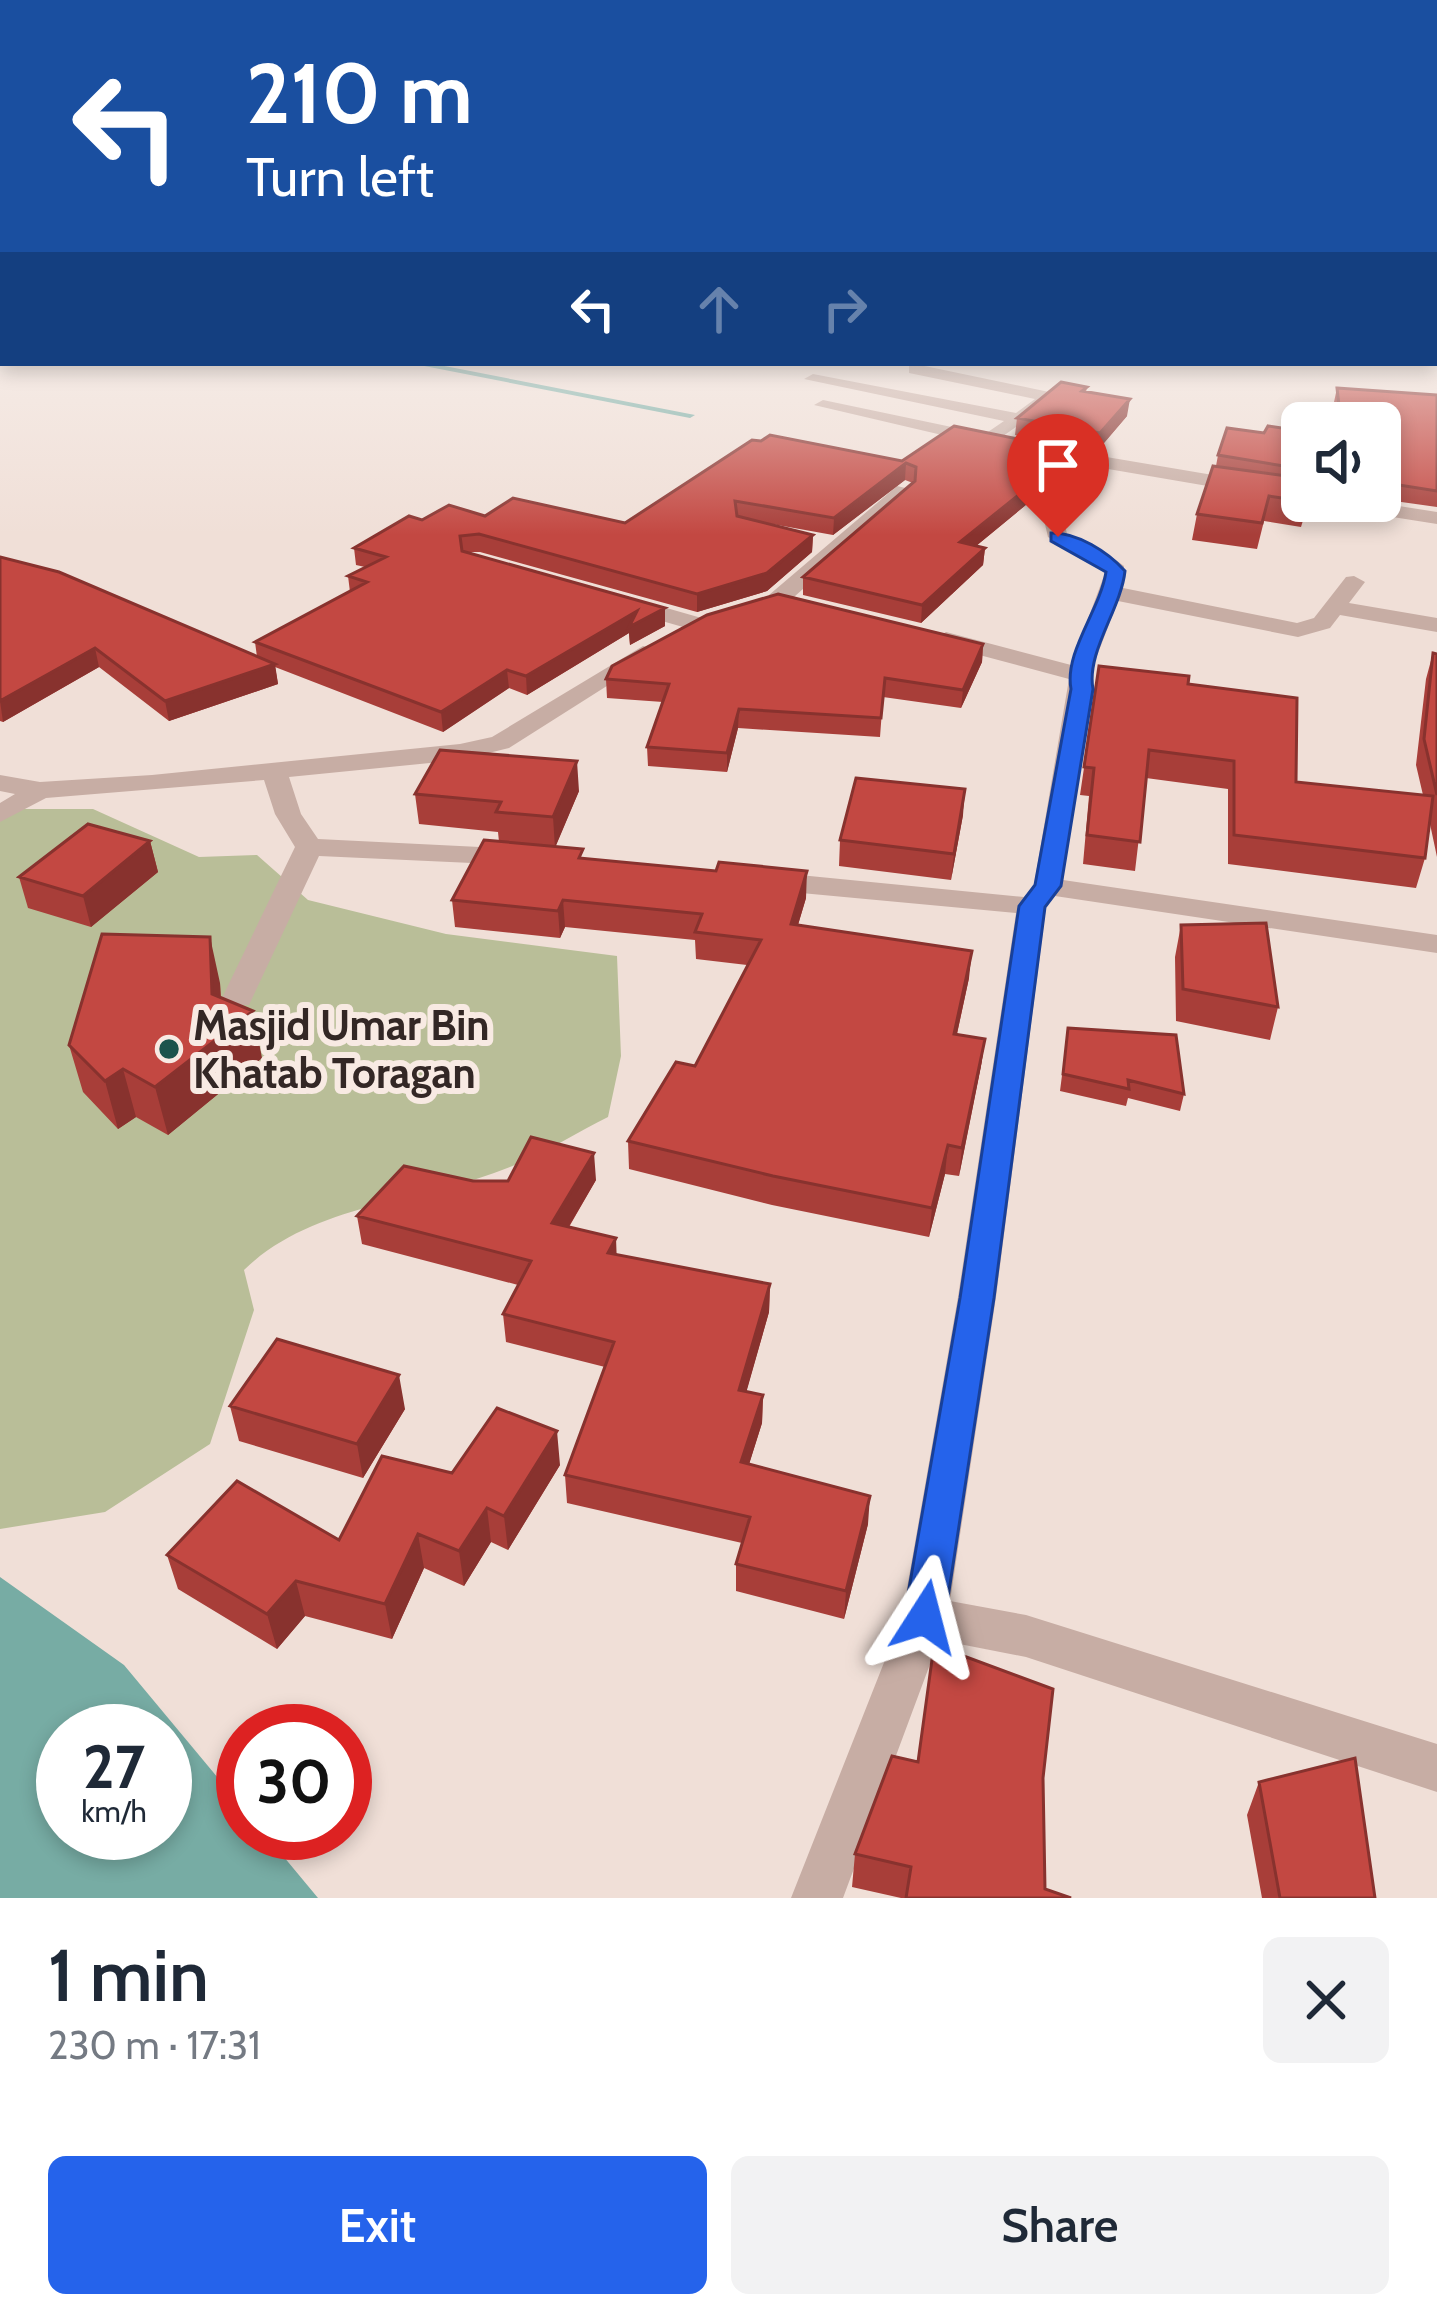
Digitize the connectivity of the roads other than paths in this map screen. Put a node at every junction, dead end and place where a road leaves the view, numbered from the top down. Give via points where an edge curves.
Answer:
1 (915, 369) dead end
2 (813, 379) dead end
3 (823, 405) dead end
4 (1019, 419) junction
5 (904, 490) edge
6 (1281, 492) edge
7 (1401, 512) edge
8 (1437, 518) edge
9 (814, 542) edge
10 (836, 547) junction
11 (1354, 582) dead end
12 (1113, 593) junction
13 (607, 598) edge
14 (778, 604) edge
15 (1336, 608) junction
16 (1437, 626) edge
17 (912, 631) edge
18 (1079, 674) junction
19 (273, 768) junction
20 (0, 783) edge
21 (40, 790) junction
22 (0, 814) edge
23 (309, 848) junction
24 (542, 860) edge
25 (729, 878) edge
26 (1040, 896) junction
27 (1437, 944) edge
28 (238, 998) dead end
29 (925, 1617) junction
30 (1437, 1768) edge
31 (818, 1898) edge

1 - 4 street via 1049,397
2 - 4 street
3 - 4 street via 999,442
5 - 10 street
6 - 12 street via 1056,454 1058,537 1116,571
7 - 8 street
9 - 10 street
10 - 14 street
11 - 15 street
12 - 15 street via 1298,630
12 - 18 street
13 - 19 street via 706,621 612,669 500,743
15 - 16 street
17 - 18 street
18 - 26 street
19 - 21 street
19 - 23 street
20 - 21 street
21 - 22 street
23 - 24 street
23 - 28 street
25 - 26 street
26 - 27 street
26 - 29 street
29 - 30 street via 1026,1636
29 - 31 street

